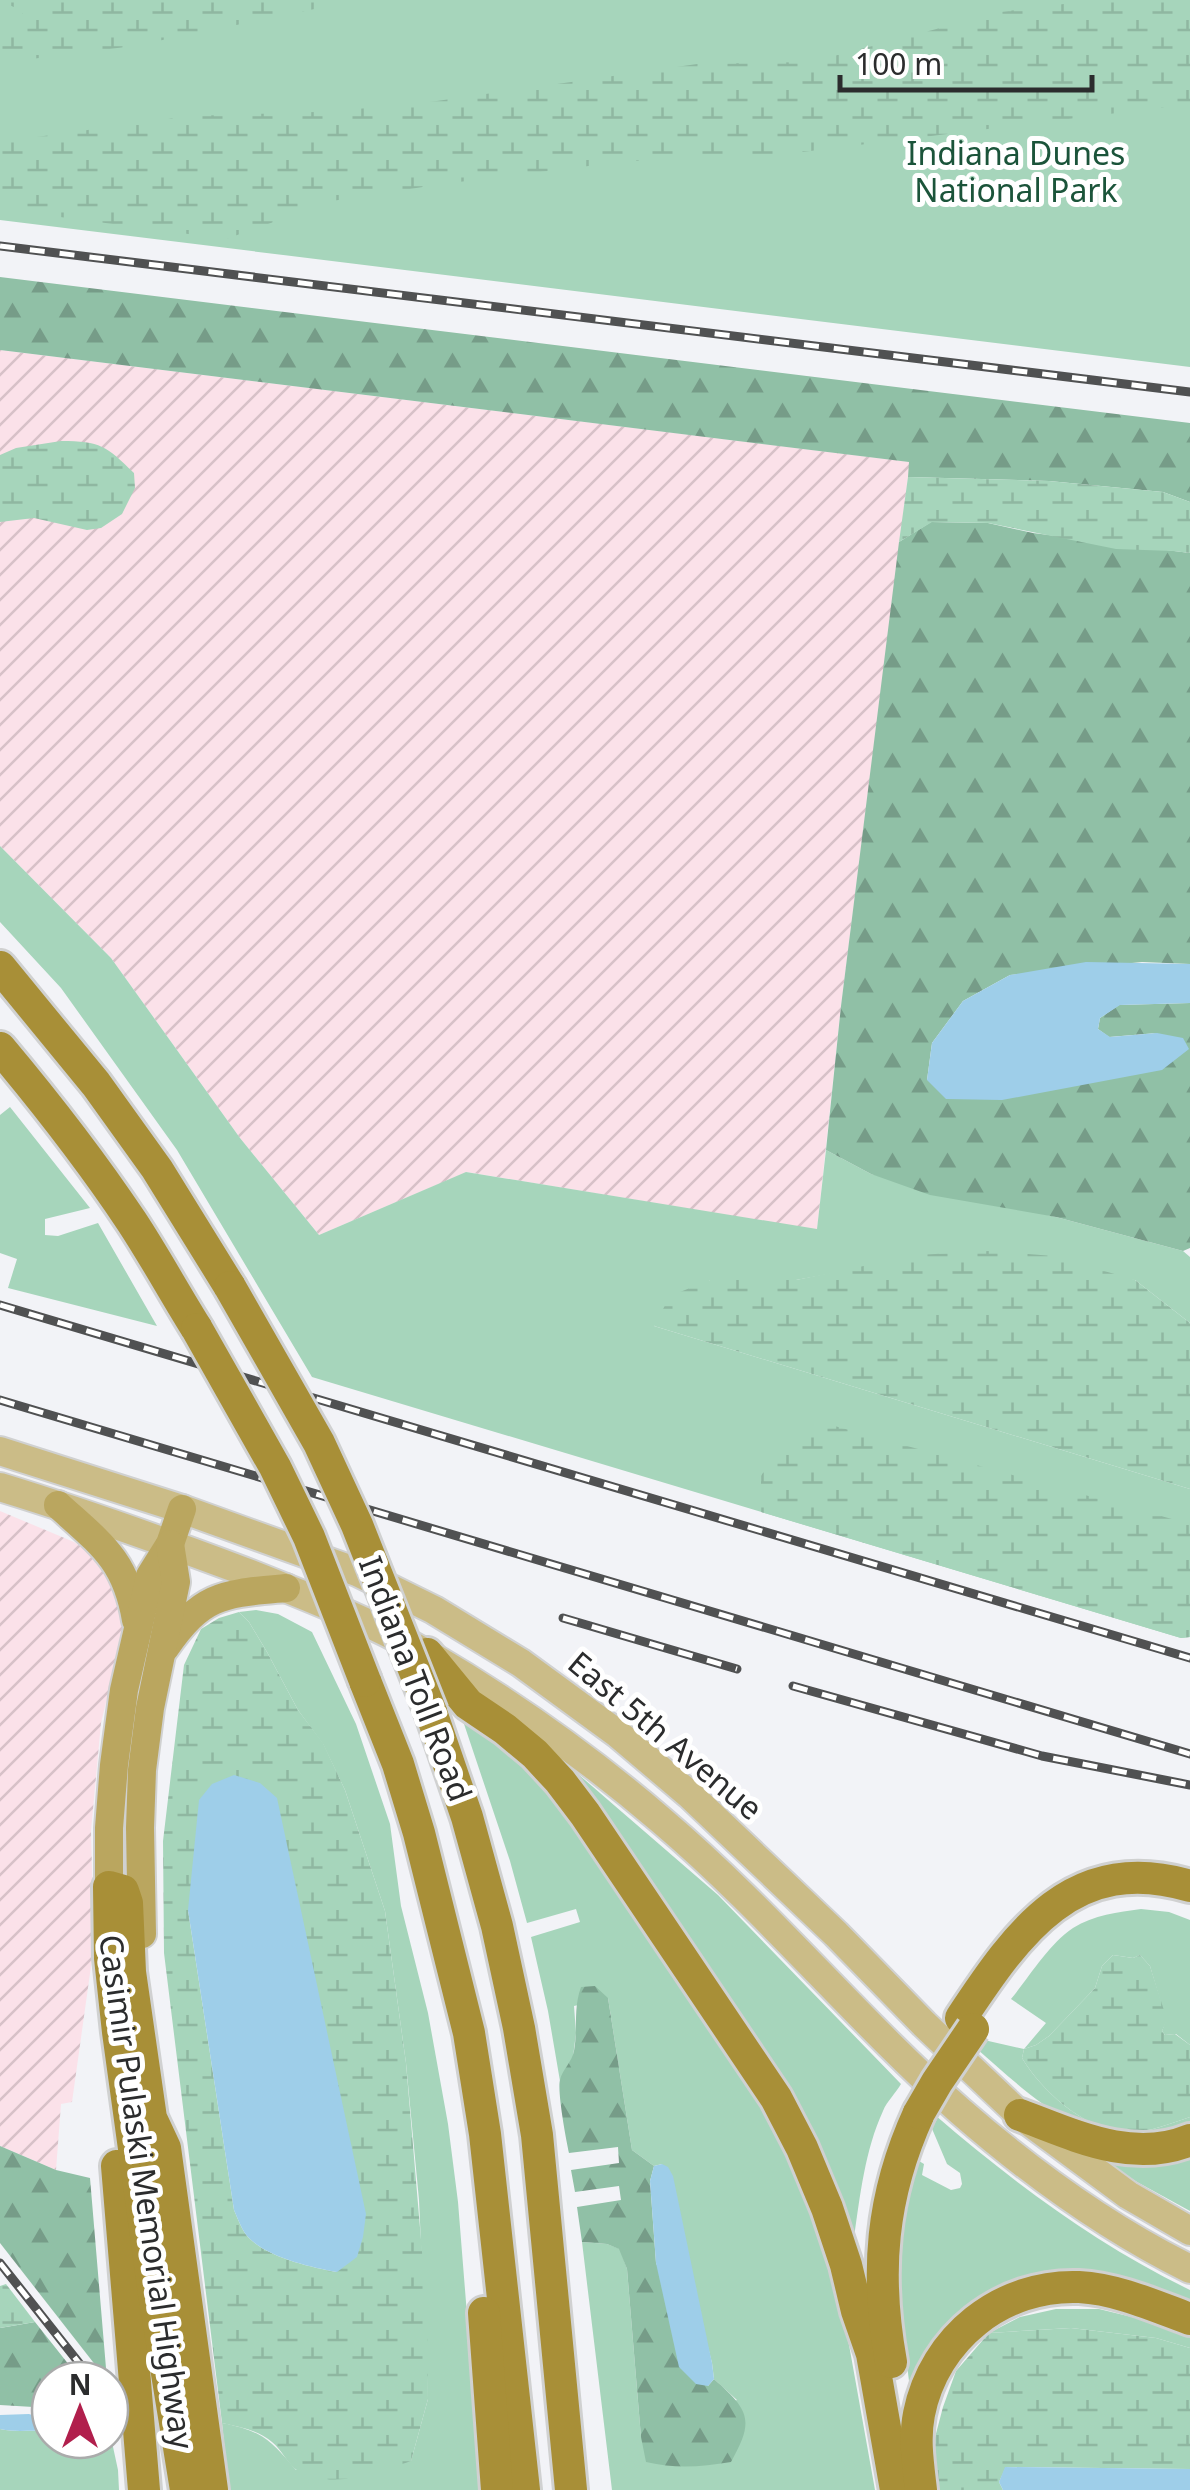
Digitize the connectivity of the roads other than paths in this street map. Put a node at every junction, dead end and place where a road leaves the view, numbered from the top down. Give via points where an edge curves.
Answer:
1 (0, 967) edge
2 (0, 1048) edge
3 (0, 1451) edge
4 (0, 1487) edge
5 (58, 1505) junction
6 (182, 1509) junction
7 (170, 1544) junction
8 (286, 1588) junction
9 (138, 1625) junction
10 (161, 1654) junction
11 (427, 1654) junction
12 (108, 1886) junction
13 (1190, 1886) edge
14 (1190, 1905) edge
15 (967, 2024) junction
16 (118, 2032) junction
17 (913, 2107) junction
18 (1020, 2115) junction
19 (1190, 2140) edge
20 (166, 2148) junction
21 (1190, 2231) edge
22 (1190, 2269) edge
23 (1190, 2318) edge
24 (872, 2354) junction
25 (901, 2395) junction
26 (577, 2442) junction
27 (507, 2450) junction
28 (144, 2490) edge
29 (186, 2490) edge
30 (212, 2490) edge
31 (497, 2490) edge
32 (524, 2490) edge
33 (571, 2490) edge
34 (594, 2490) edge
35 (896, 2490) edge
36 (912, 2490) edge
37 (922, 2490) edge

1 - 26 highway, Indiana Toll Road, bridge via 157,1169 267,1349 356,1525 431,1712 467,1817 519,2028
2 - 27 highway, Indiana Toll Road, bridge via 117,1200 275,1467 309,1536 398,1764 469,2033 485,2134 477,2223
3 - 6 main road, East 5th Avenue
4 - 5 main road, East 5th Avenue
5 - 7 main road, East 5th Avenue
5 - 9 highway via 122,1569
6 - 7 highway, Casimir Pulaski Memorial Highway
6 - 18 main road, East 5th Avenue via 357,1572 434,1610 618,1734 690,1795
7 - 8 main road, East 5th Avenue
7 - 9 highway, Casimir Pulaski Memorial Highway via 150,1576
7 - 10 highway, Casimir Pulaski Memorial Highway via 176,1582
8 - 10 highway via 207,1602
8 - 11 main road, East 5th Avenue
9 - 12 highway, Casimir Pulaski Memorial Highway via 114,1765
10 - 20 highway, Casimir Pulaski Memorial Highway via 140,1828 144,1958
11 - 22 main road, East 5th Avenue via 573,1750 662,1821 1004,2148 1112,2225
11 - 24 highway via 468,1704 560,1781 776,2098 827,2208
12 - 16 highway, Casimir Pulaski Memorial Highway
12 - 20 highway via 125,1896 151,2118
13 - 15 highway via 1114,1878 1062,1900 1018,1941
14 - 15 highway via 1143,1894 1072,1914
15 - 17 highway, bridge via 937,2082
16 - 28 highway via 112,2089 118,2196
16 - 29 highway, Casimir Pulaski Memorial Highway
17 - 24 highway via 884,2158 866,2238
17 - 25 highway via 883,2238 881,2277
18 - 19 highway via 1122,2149 1154,2150
18 - 21 main road, East 5th Avenue via 1128,2195
20 - 30 highway, Casimir Pulaski Memorial Highway
23 - 25 highway via 1082,2287 1015,2296 979,2316
24 - 25 highway
25 - 35 highway
25 - 36 highway
25 - 37 highway via 918,2417
26 - 33 highway, Indiana Toll Road
26 - 34 highway
27 - 31 highway
27 - 32 highway

